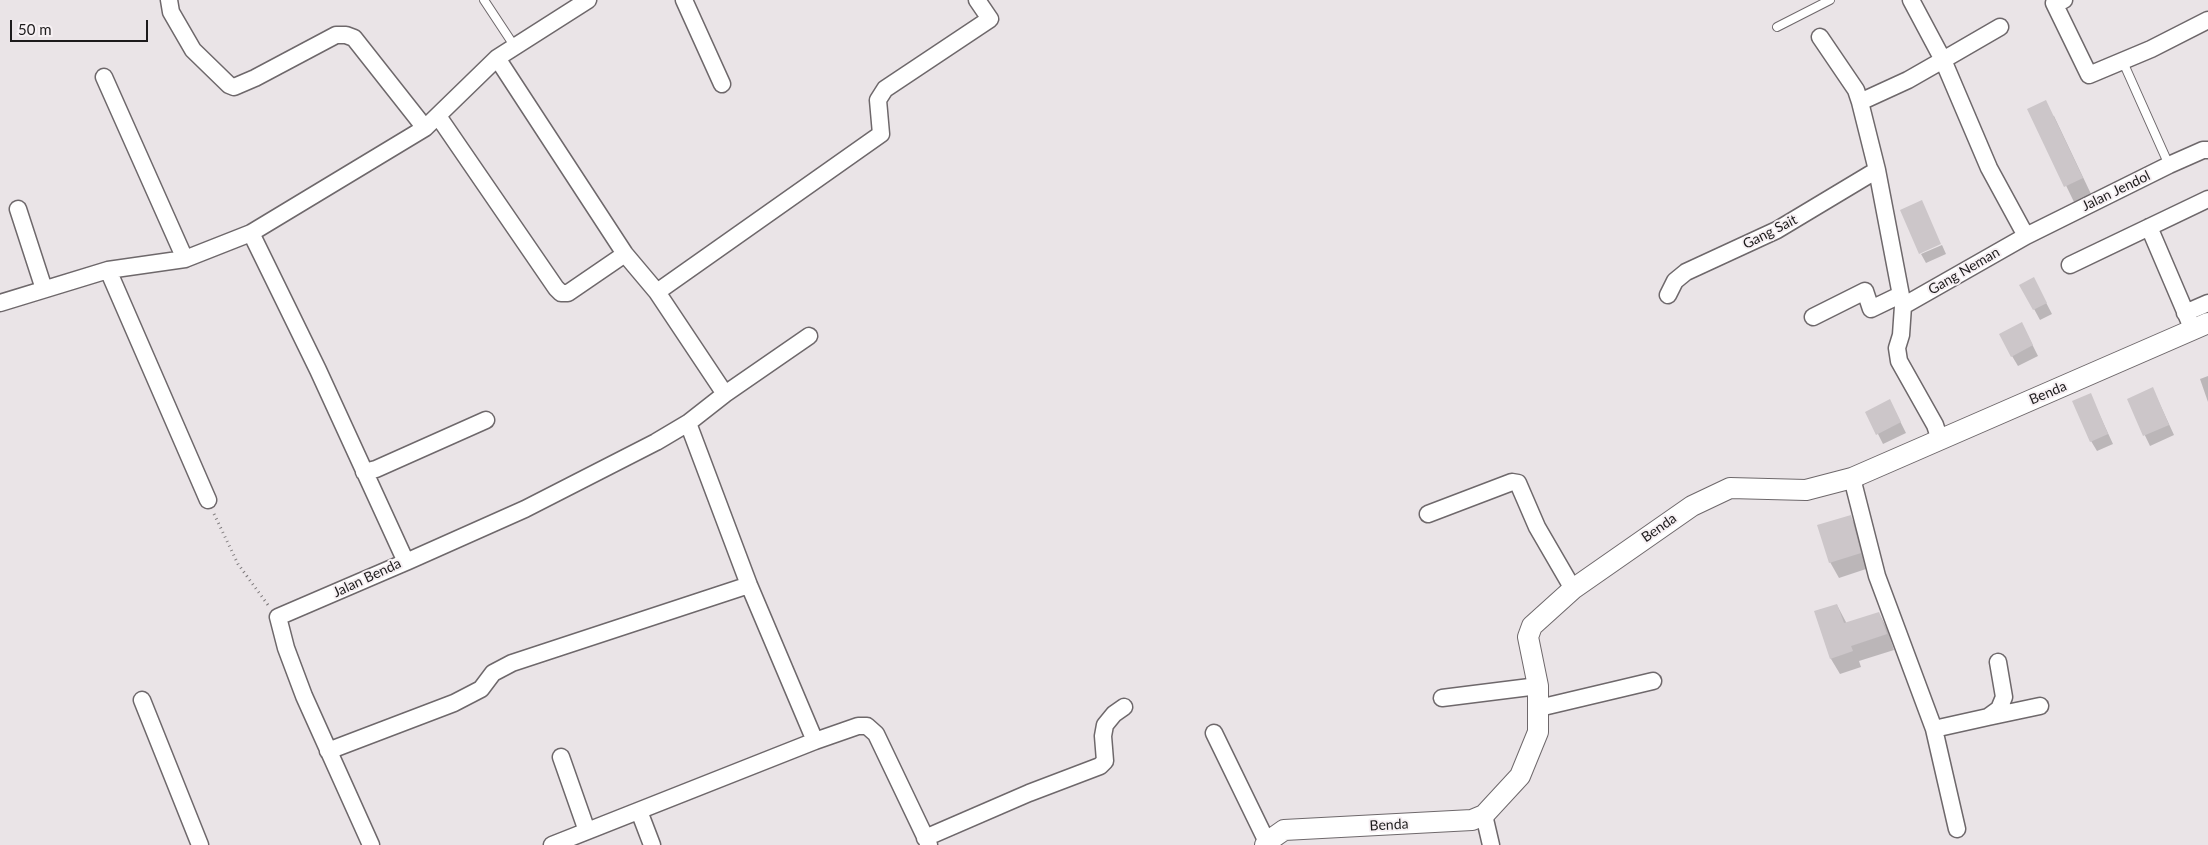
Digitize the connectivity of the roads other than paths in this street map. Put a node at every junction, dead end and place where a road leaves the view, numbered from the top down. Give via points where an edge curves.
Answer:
1 (169, 0) edge
2 (484, 0) edge
3 (588, 0) edge
4 (684, 0) edge
5 (977, 0) edge
6 (1830, 0) edge
7 (1910, 0) edge
8 (2064, 0) edge
9 (2208, 20) edge
10 (1777, 27) dead end
11 (2000, 27) dead end
12 (1820, 37) dead end
13 (515, 47) junction
14 (497, 58) junction
15 (1943, 60) junction
16 (2123, 62) junction
17 (104, 77) dead end
18 (722, 84) dead end
19 (1860, 102) junction
20 (438, 116) junction
21 (425, 128) junction
22 (2208, 150) edge
23 (2169, 165) junction
24 (1877, 170) junction
25 (2208, 199) edge
26 (18, 209) dead end
27 (2149, 227) junction
28 (251, 233) junction
29 (2026, 236) junction
30 (624, 254) junction
31 (185, 260) junction
32 (2070, 265) dead end
33 (108, 270) junction
34 (44, 289) junction
35 (657, 292) junction
36 (1668, 295) dead end
37 (1901, 301) junction
38 (0, 303) edge
39 (2208, 303) edge
40 (1813, 317) dead end
41 (2195, 322) edge
42 (809, 336) dead end
43 (725, 394) junction
44 (486, 420) dead end
45 (688, 422) junction
46 (1940, 440) junction
47 (364, 472) junction
48 (1852, 478) junction
49 (208, 500) road end
50 (1428, 514) dead end
51 (406, 562) junction
52 (749, 586) junction
53 (1573, 588) junction
54 (1998, 662) dead end
55 (1653, 681) dead end
56 (1538, 686) junction
57 (1442, 698) dead end
58 (142, 700) dead end
59 (2040, 706) dead end
60 (1124, 707) dead end
61 (1539, 708) junction
62 (1988, 717) junction
63 (1934, 729) junction
64 (1214, 733) dead end
65 (815, 741) junction
66 (328, 751) junction
67 (561, 758) dead end
68 (639, 811) junction
69 (1484, 815) junction
70 (1957, 829) dead end
71 (587, 832) junction
72 (927, 841) edge
73 (1266, 843) edge
74 (200, 845) edge
75 (371, 845) edge
76 (552, 845) edge
77 (652, 845) edge
78 (1492, 845) edge

1 - 21 street via 170,12 194,50 228,85 234,87 336,35 346,35 354,38
2 - 13 lane
3 - 13 street
4 - 18 street
5 - 35 street via 990,19 885,89 878,100 881,134
6 - 10 lane
7 - 15 street
8 - 16 street via 2054,3 2089,75
9 - 16 street
11 - 15 street
12 - 19 street via 1856,90
13 - 14 street
14 - 20 street
14 - 30 street
15 - 19 street
15 - 29 street via 1988,168
16 - 23 lane
17 - 31 street
19 - 24 street
20 - 21 street
20 - 30 street via 561,293 568,294
21 - 28 street
22 - 23 street, Jalan Jendol
23 - 29 street, Jalan Jendol
24 - 36 street, Gang Sait via 1777,230 1686,272
24 - 37 street
25 - 27 street
26 - 34 street
27 - 32 street
27 - 41 street
28 - 31 street
28 - 47 street, Jalan Benda
29 - 37 street, Gang Neman
30 - 35 street
31 - 33 street
33 - 34 street
33 - 49 street
34 - 38 street
35 - 43 street
37 - 40 street, Gang Neman via 1872,309 1864,291
37 - 46 street via 1899,361
39 - 41 street
41 - 46 street, Benda
42 - 43 street
43 - 45 street
44 - 47 street
45 - 51 street via 656,442 525,509
45 - 52 street
46 - 48 street, Benda
47 - 51 street, Jalan Benda
48 - 53 street, Benda via 1806,490 1730,488 1692,506
48 - 63 street via 1877,576
50 - 53 street via 1512,482 1518,483 1537,527
51 - 66 street, Jalan Benda via 278,617 286,648
52 - 65 street
52 - 66 street via 512,663 493,673 481,689 454,703
53 - 56 street, Benda via 1532,626 1528,637
54 - 62 street via 2004,697 1999,709
55 - 61 street
56 - 57 street
56 - 61 street, Benda
58 - 74 street
59 - 62 street
60 - 72 street via 1104,725 1105,761 1100,766 1029,793
61 - 69 street, Benda via 1538,732 1520,776
62 - 63 street
63 - 70 street
64 - 73 street
65 - 68 street
65 - 72 street via 858,726 867,726 876,734
66 - 75 street
67 - 71 street
68 - 71 street
68 - 77 street
69 - 73 street, Benda via 1472,820 1284,830
69 - 78 street
71 - 76 street

